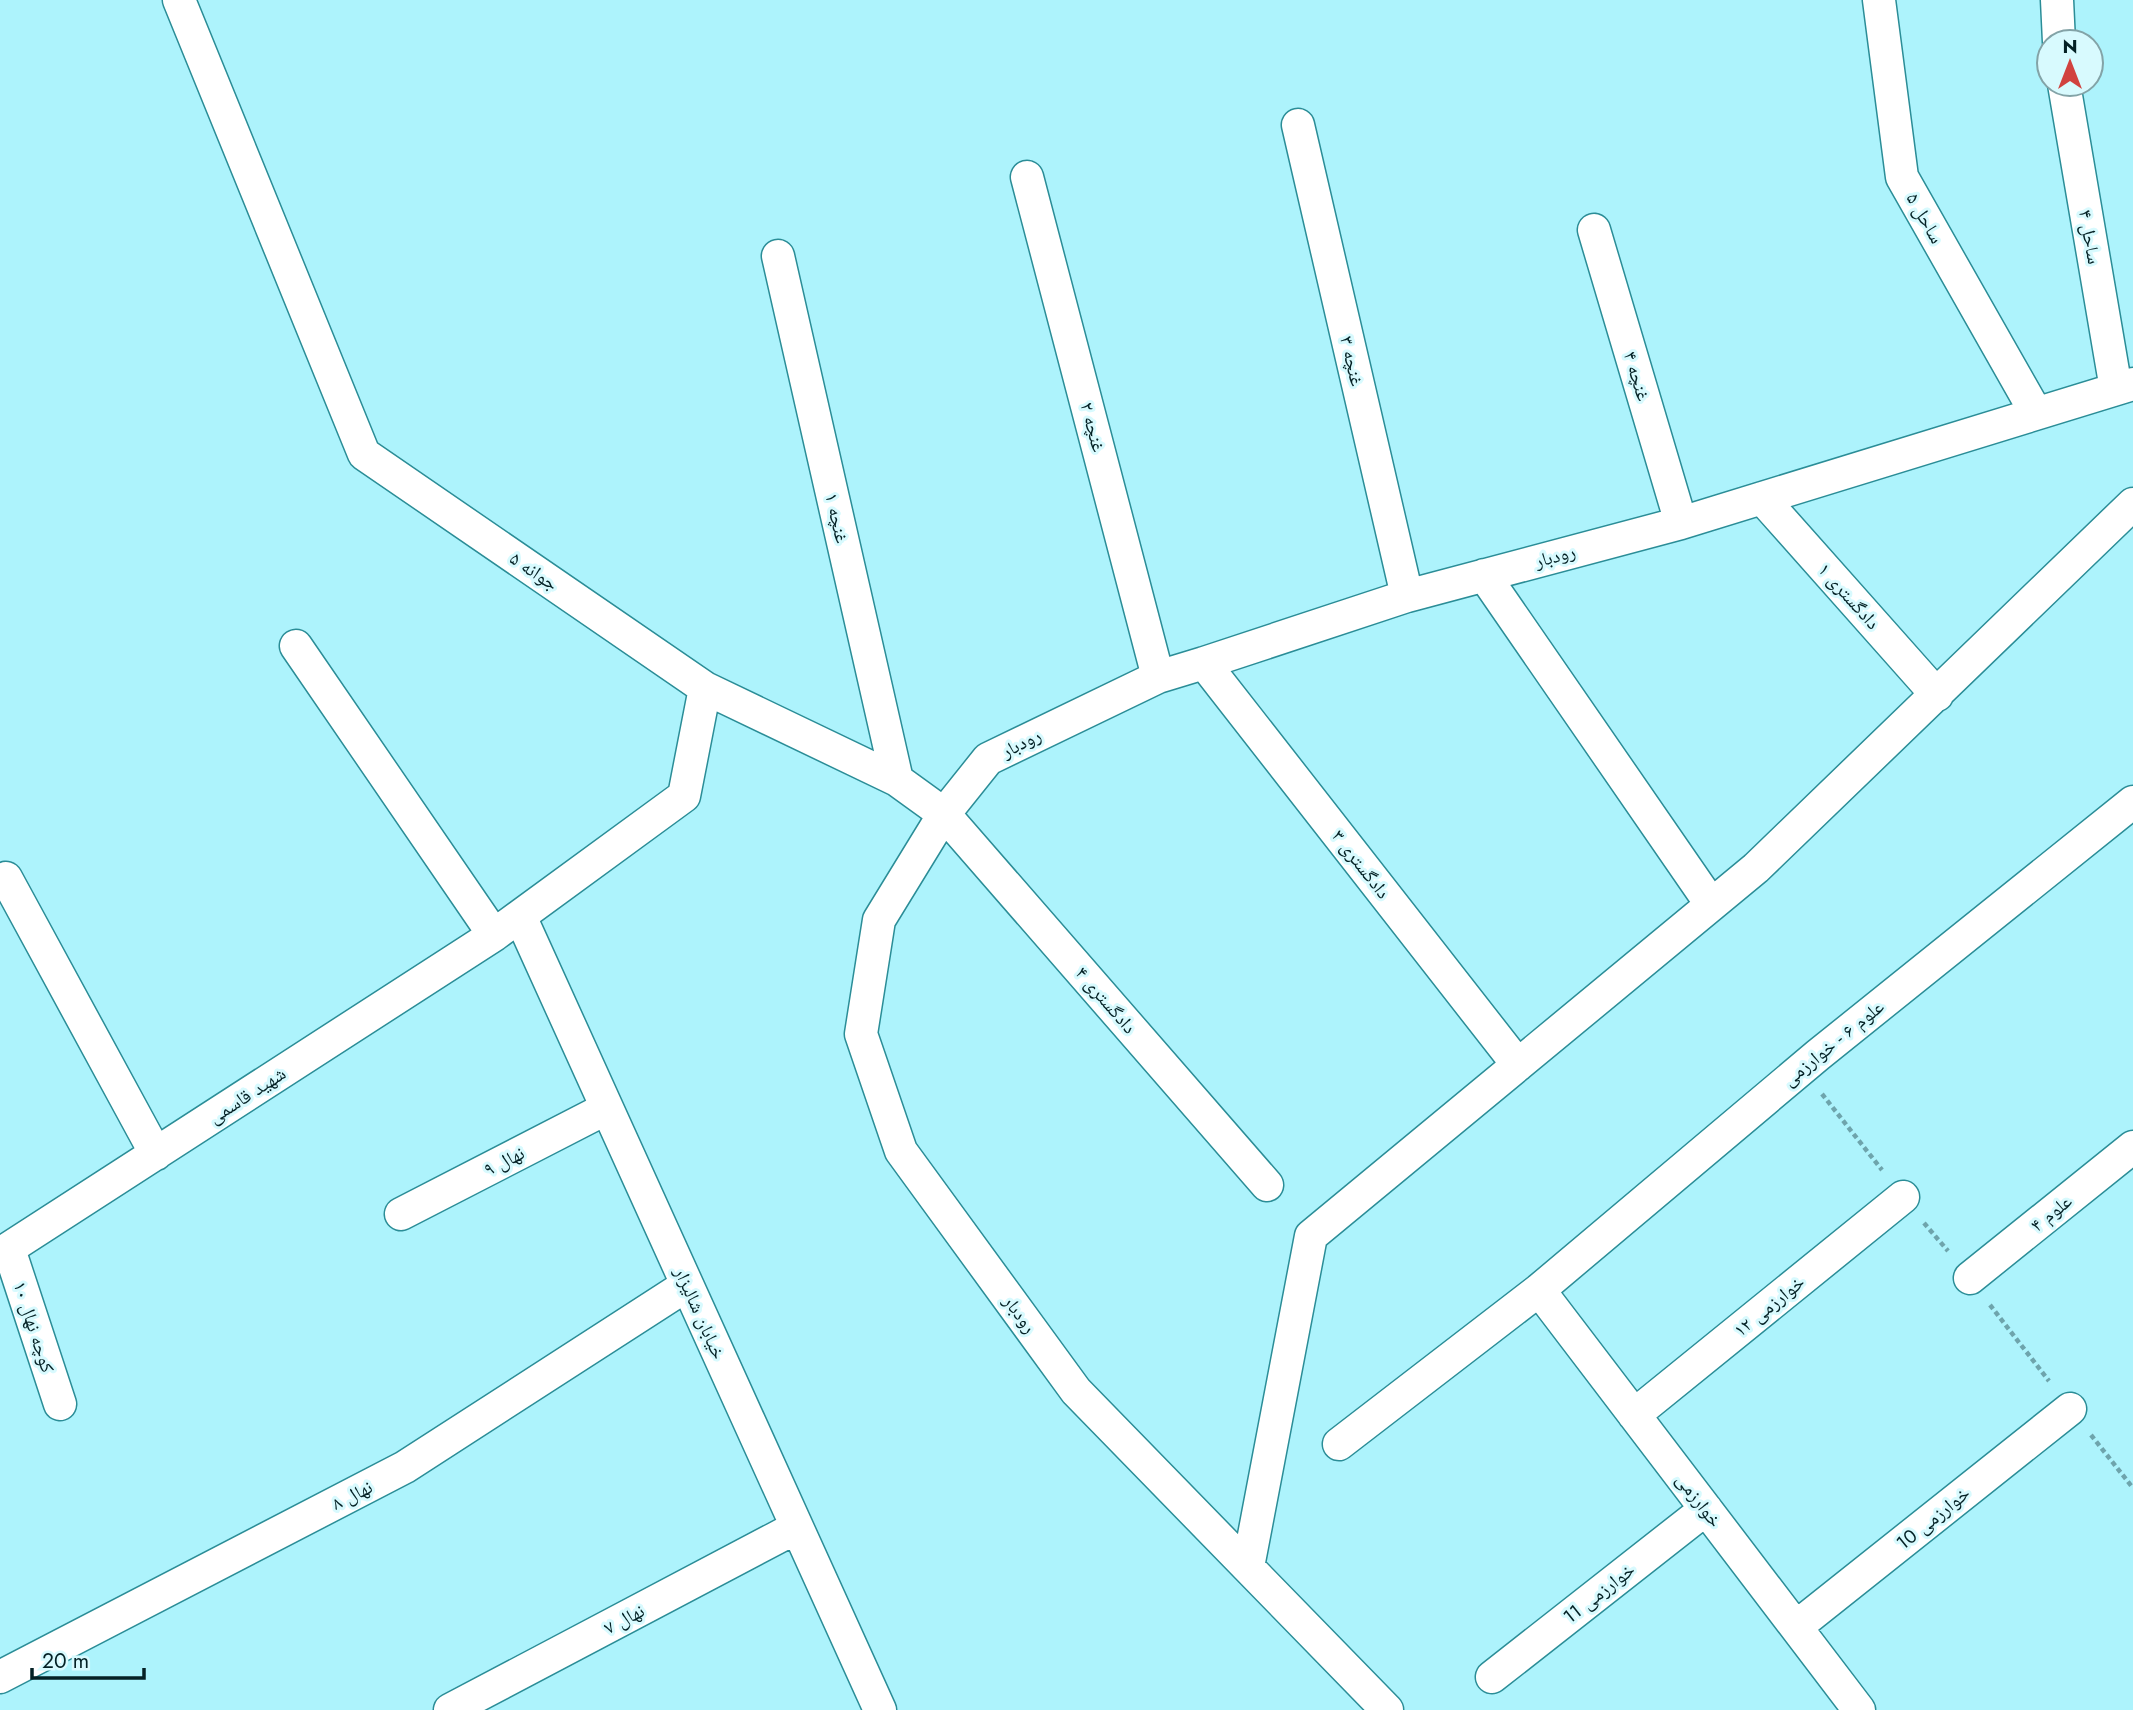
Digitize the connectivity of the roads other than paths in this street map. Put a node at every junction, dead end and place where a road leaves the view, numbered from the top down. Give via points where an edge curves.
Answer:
1 (179, 0) edge
2 (1879, 0) edge
3 (2057, 0) edge
4 (2058, 28) edge
5 (2067, 98) edge
6 (1298, 125) dead end
7 (1027, 177) dead end
8 (1594, 230) dead end
9 (778, 256) dead end
10 (2124, 387) edge
11 (2036, 413) junction
12 (1762, 498) junction
13 (2133, 505) edge
14 (1681, 523) junction
15 (1484, 575) junction
16 (1406, 596) junction
17 (296, 646) dead end
18 (1204, 663) junction
19 (1158, 677) junction
20 (705, 688) junction
21 (1937, 695) junction
22 (897, 779) junction
23 (2133, 802) edge
24 (944, 814) junction
25 (6, 878) dead end
26 (1711, 904) junction
27 (520, 916) junction
28 (494, 935) junction
29 (1518, 1065) junction
30 (607, 1108) junction
31 (2133, 1147) edge
32 (156, 1154) junction
33 (1267, 1185) dead end
34 (1903, 1197) dead end
35 (401, 1214) dead end
36 (4, 1251) edge
37 (1970, 1278) dead end
38 (687, 1285) junction
39 (1539, 1290) junction
40 (60, 1404) dead end
41 (2070, 1409) dead end
42 (1634, 1415) junction
43 (1339, 1444) dead end
44 (1706, 1509) junction
45 (797, 1527) junction
46 (1248, 1567) junction
47 (1796, 1627) junction
48 (0, 1676) edge
49 (1492, 1677) dead end
50 (450, 1710) edge
51 (880, 1710) edge
52 (1387, 1710) edge
53 (1859, 1710) edge

1 - 20 street, جوانه ۵ via 364,454
2 - 11 street, ساحل ۵ via 1902,177
3 - 4 street
5 - 10 street, ساحل ۴
6 - 16 street, غنچه ۳
7 - 19 street, غنچه ۲
8 - 14 street, غنچه ۴
9 - 22 street, غنچه ۱
10 - 11 street, رودبار
11 - 12 street, رودبار
12 - 14 street, رودبار
12 - 21 street, دادگستری ۱
13 - 21 street
14 - 15 street, رودبار
15 - 16 street, رودبار
15 - 26 street
16 - 18 street, رودبار
17 - 28 street
18 - 19 street, رودبار
18 - 29 street, دادگستری ۳
19 - 24 street, رودبار via 988,759
20 - 22 street, جوانه ۵
20 - 27 street via 684,796
21 - 26 street via 1756,868
22 - 24 street, جوانه ۵
23 - 39 street, علوم ۶ - خوارزمی via 1818,1055
24 - 33 street, دادگستری ۴
24 - 46 street, رودبار via 879,920 861,1034 901,1151 1076,1391
25 - 32 street
26 - 29 street
27 - 28 street
27 - 30 street, خیابان شالیزار
28 - 32 street, شهید قاسمی
29 - 46 street via 1311,1236
30 - 35 street, نهال ۹
30 - 38 street, خیابان شالیزار
31 - 37 street, علوم ۴
32 - 36 street, شهید قاسمی
34 - 42 street, خوارزمی ۱۲
36 - 40 street, کوچه نهال ۱۰
38 - 45 street, خیابان شالیزار
38 - 48 street, نهال ۸ via 405,1467
39 - 42 street, خوارزمی
39 - 43 street, علوم ۶ - خوارزمی
41 - 47 street, خوارزمی 10
42 - 44 street, خوارزمی
44 - 47 street, خوارزمی
44 - 49 street, خوارزمی 11
45 - 50 street, نهال ۷
45 - 51 street, خیابان شالیزار
46 - 52 street, رودبار
47 - 53 street, خوارزمی

